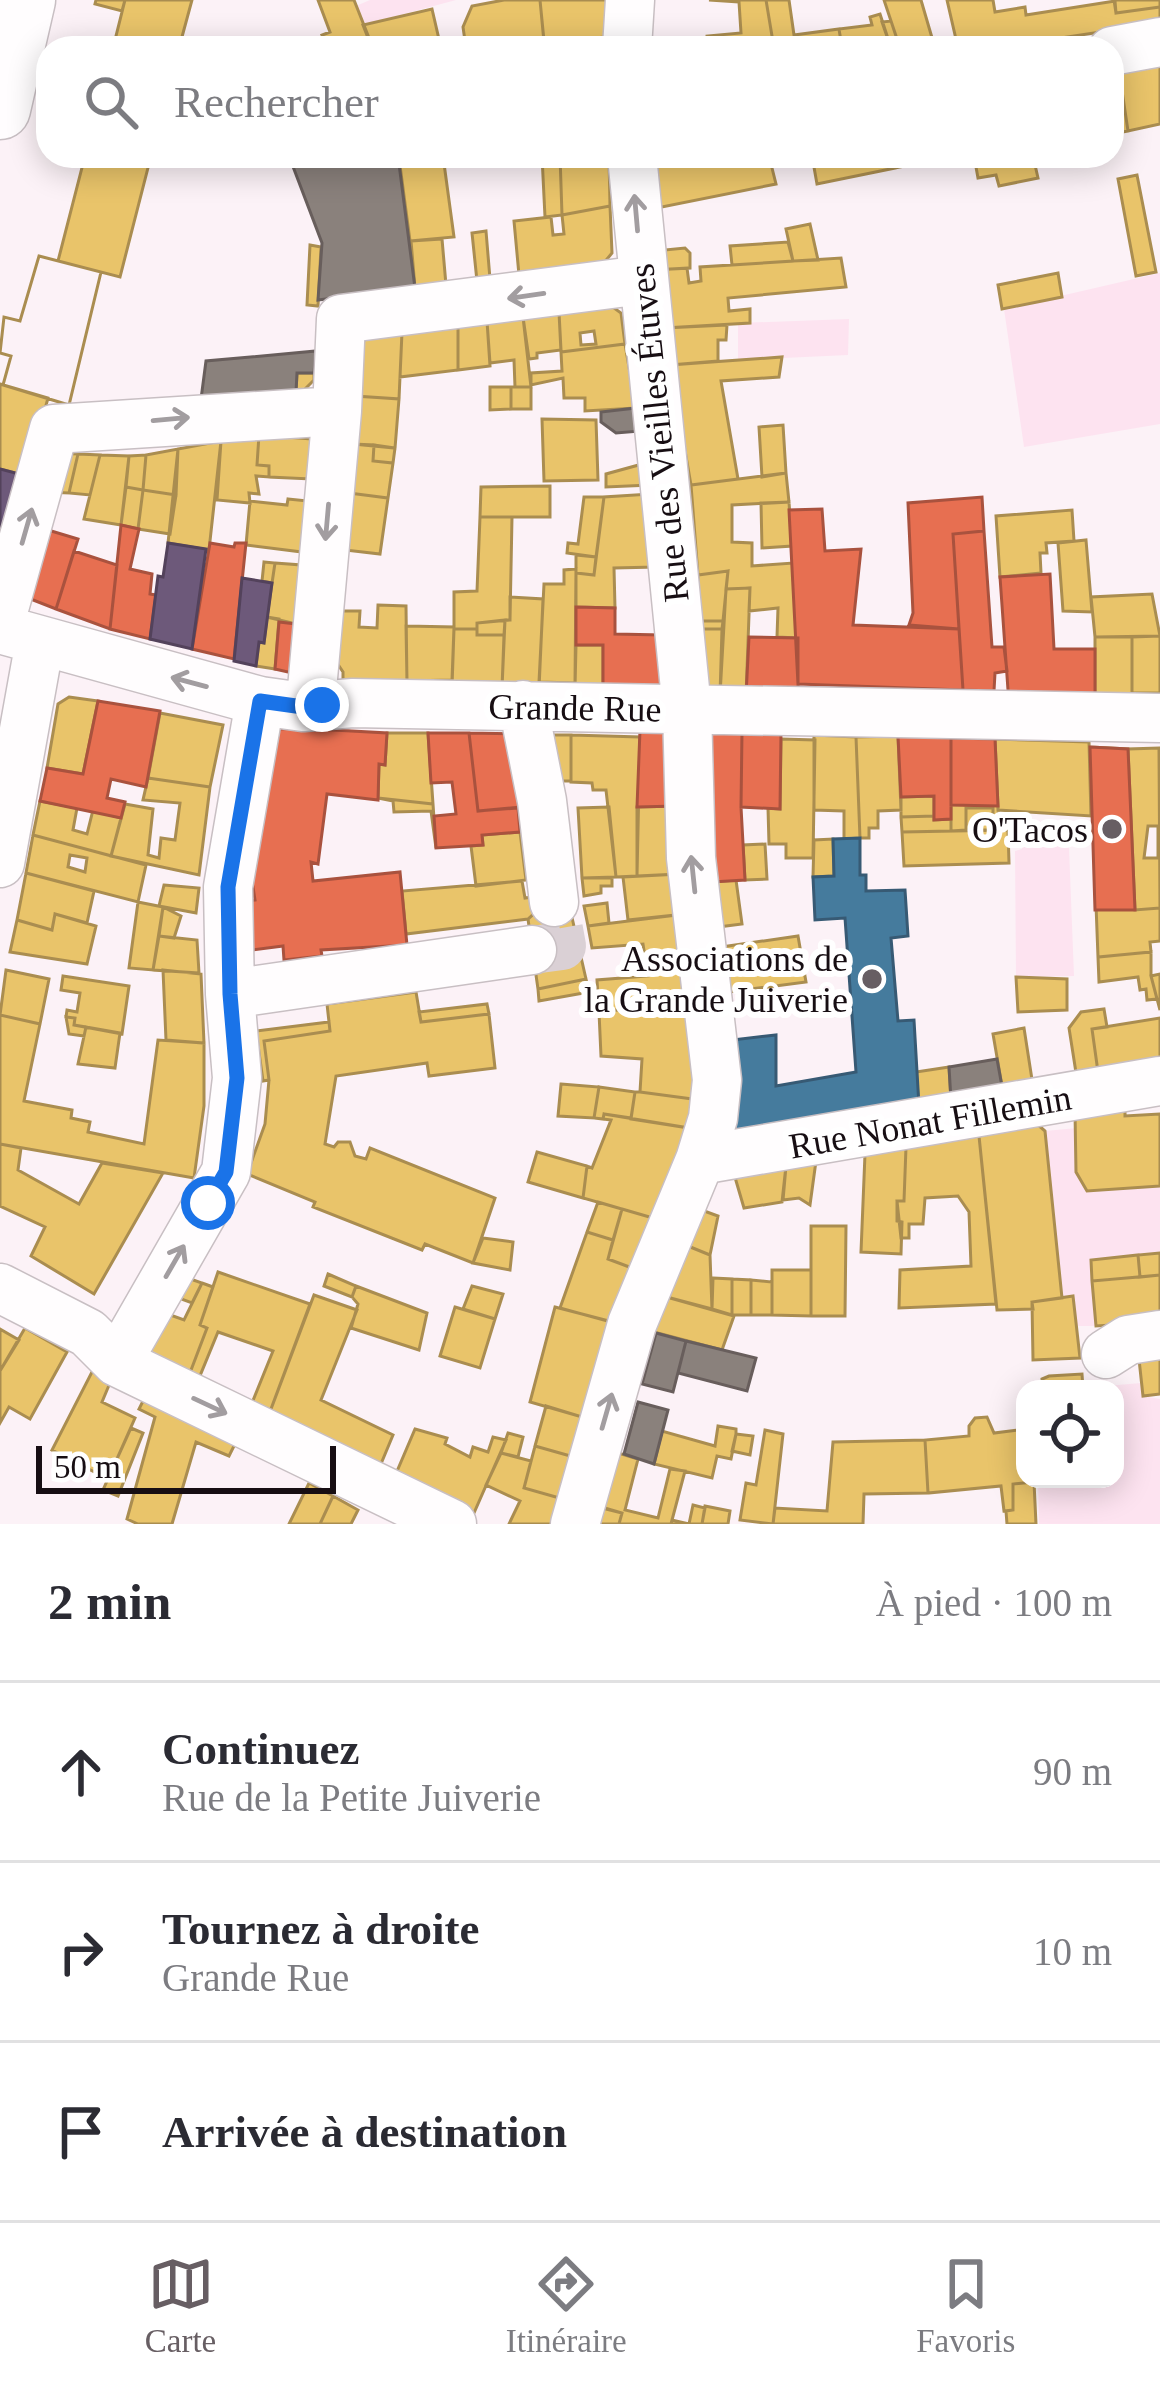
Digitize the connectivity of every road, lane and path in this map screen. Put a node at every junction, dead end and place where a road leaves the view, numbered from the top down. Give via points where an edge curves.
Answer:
1 (25, 0) edge
2 (630, 0) edge
3 (628, 36) edge
4 (1160, 42) edge
5 (1124, 49) edge
6 (0, 109) edge
7 (633, 168) edge
8 (641, 280) junction
9 (337, 411) junction
10 (13, 631) edge
11 (282, 704) junction
12 (524, 706) junction
13 (688, 709) junction
14 (1160, 718) edge
15 (0, 863) edge
16 (554, 902) tunnel mouth
17 (532, 950) dead end
18 (230, 994) junction
19 (1160, 1081) edge
20 (700, 1160) junction
21 (0, 1288) edge
22 (1160, 1335) edge
23 (1106, 1354) dead end
24 (117, 1362) junction
25 (452, 1524) edge
26 (575, 1524) edge

1 - 6 main road
2 - 3 street
4 - 5 street
8 -> 7 street, Rue des Vieilles Étuves
8 -> 9 street via 340,319
8 - 13 street, Rue des Vieilles Étuves
10 -> 9 street via 54,429
9 -> 11 street via 312,689
11 -> 10 street, Grande Rue
10 - 15 street
11 - 12 street, Grande Rue
11 - 18 street via 228,887
12 - 13 street, Grande Rue
12 - 16 street
13 - 14 street, Grande Rue
20 -> 13 street, Rue des Vieilles Étuves via 717,1080 691,858
17 - 18 street
24 -> 18 street via 226,1172 237,1078
19 - 20 street, Rue Nonat Fillemin
26 -> 20 street, Rue des Vieilles Étuves via 632,1324
21 - 24 street via 88,1333
22 - 23 street
24 -> 25 street

